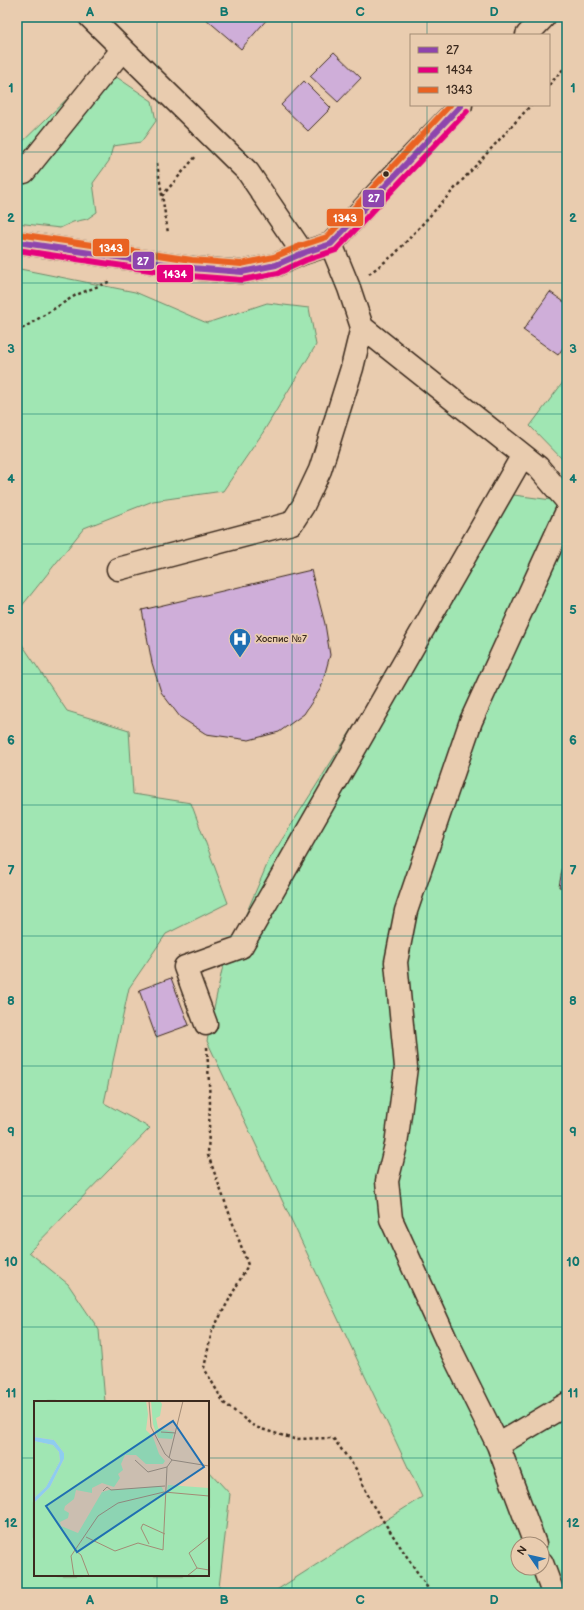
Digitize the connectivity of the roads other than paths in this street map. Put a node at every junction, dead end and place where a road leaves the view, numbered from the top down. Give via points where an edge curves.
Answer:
1 (90, 17) edge
2 (544, 17) edge
3 (528, 34) edge
4 (122, 50) junction
5 (459, 106) edge
6 (24, 172) dead end
7 (17, 242) edge
8 (331, 244) junction
9 (303, 253) junction
10 (362, 327) junction
11 (523, 455) junction
12 (567, 501) edge
13 (567, 511) edge
14 (118, 568) dead end
15 (206, 1024) road end
16 (567, 1404) edge
17 (498, 1445) junction
18 (532, 1536) edge
19 (547, 1576) edge
20 (553, 1593) edge

1 - 4 main road
2 - 3 main road
4 - 6 main road
4 - 9 main road via 248,172
5 - 8 main road
7 - 9 main road via 191,268 242,272 276,265
8 - 9 main road
8 - 10 main road via 350,288
10 - 11 main road
10 - 14 main road via 320,470 292,523
11 - 12 main road via 538,467
11 - 15 main road via 241,947 185,967
13 - 17 main road via 471,721 406,911 396,962 406,1067 396,1145 387,1181 391,1219 447,1342
16 - 17 main road
17 - 18 main road
19 - 20 main road

